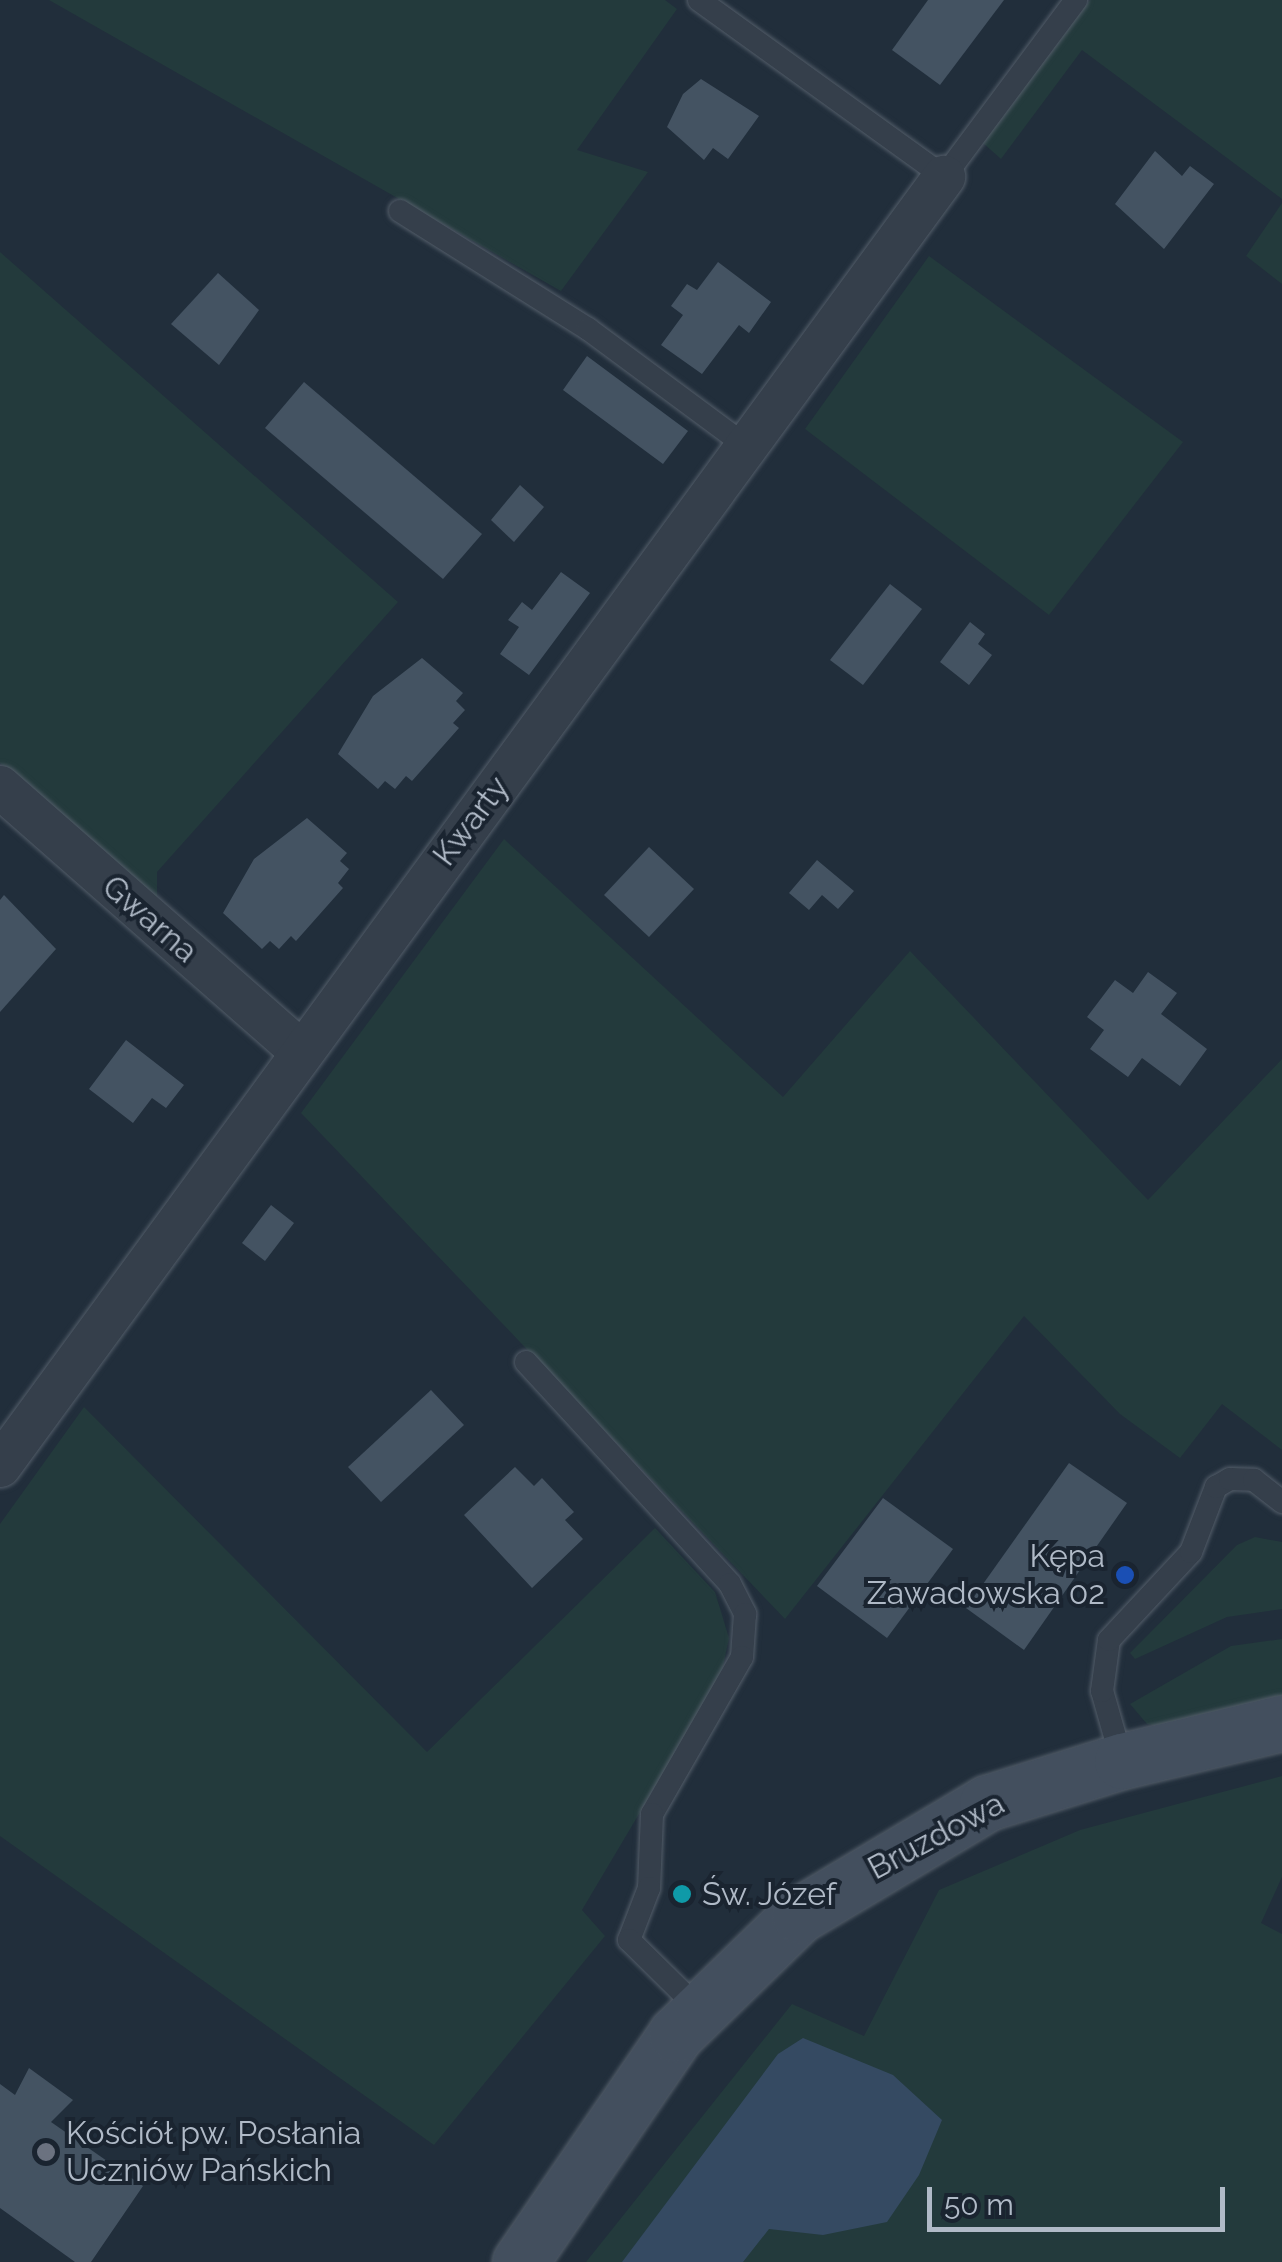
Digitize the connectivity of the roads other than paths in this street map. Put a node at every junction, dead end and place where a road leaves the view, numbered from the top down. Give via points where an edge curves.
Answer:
1 (699, 0) edge
2 (1076, 0) edge
3 (944, 177) junction
4 (400, 211) dead end
5 (749, 448) junction
6 (0, 786) edge
7 (300, 1051) junction
8 (526, 1362) dead end
9 (0, 1466) edge
10 (1282, 1502) edge
11 (1282, 1724) edge
12 (1122, 1761) junction
13 (698, 2010) junction
14 (520, 2262) edge

1 - 3 lane
2 - 3 lane
3 - 5 street, Kwarty
4 - 5 lane via 588,330
5 - 7 street, Kwarty
6 - 7 street, Gwarna
7 - 9 street, Kwarty
8 - 13 lane via 730,1584 745,1614 742,1657 652,1814 649,1888 628,1940
10 - 12 lane via 1254,1480 1230,1479 1216,1487 1191,1552 1109,1640 1102,1691
11 - 12 street, Bruzdowa
12 - 13 street, Bruzdowa via 987,1803 875,1864 799,1915
13 - 14 street, Bruzdowa via 652,2066

